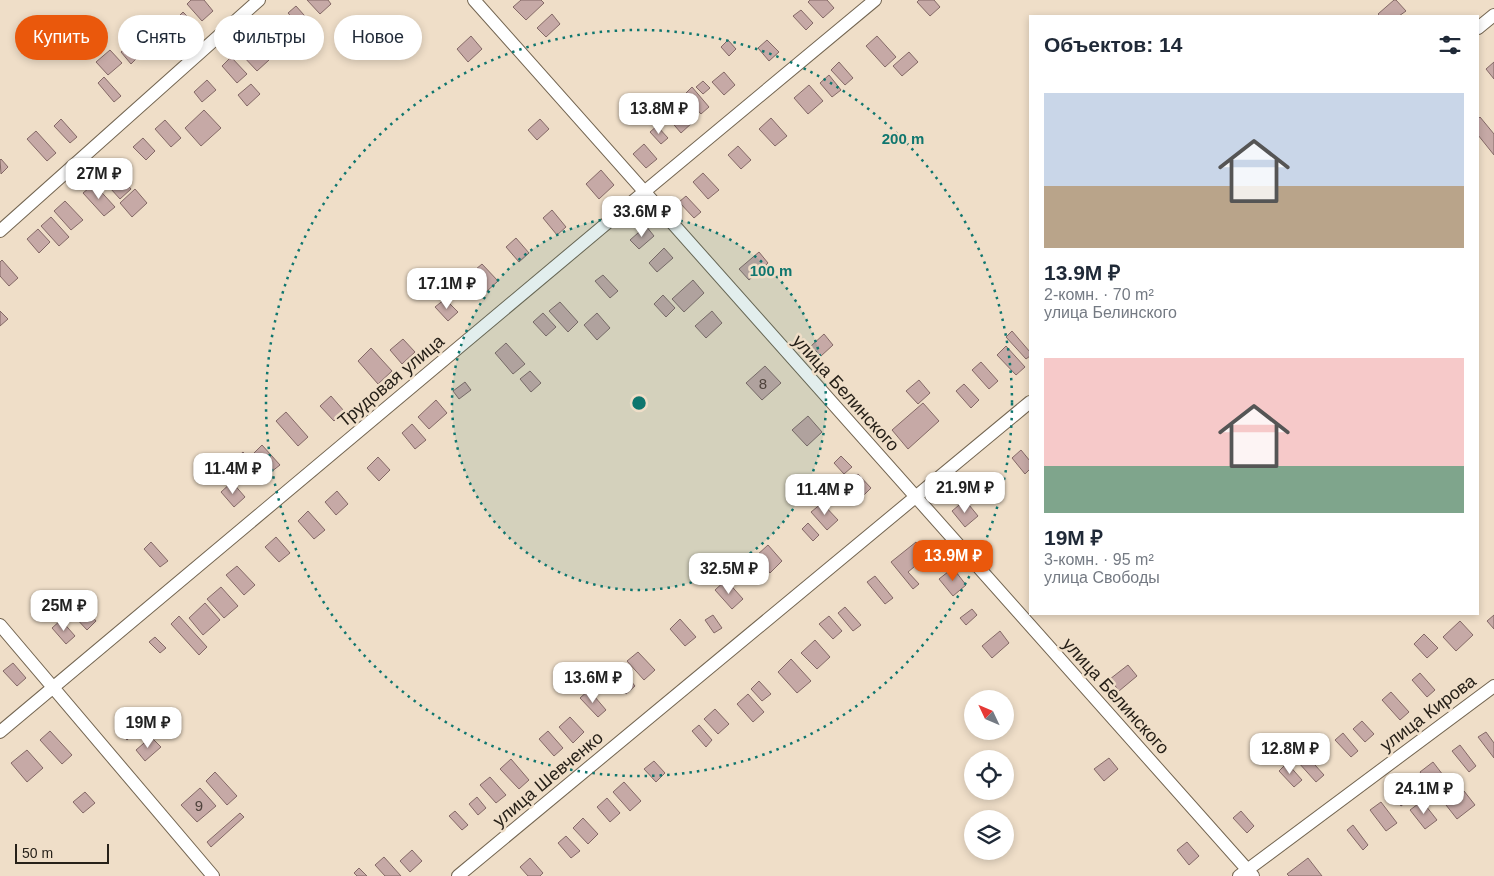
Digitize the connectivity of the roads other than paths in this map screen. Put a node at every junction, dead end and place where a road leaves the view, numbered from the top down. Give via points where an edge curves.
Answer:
1 (260, 0) edge
2 (474, 0) edge
3 (875, 0) edge
4 (1494, 15) edge
5 (1479, 27) edge
6 (644, 192) junction
7 (0, 231) edge
8 (1029, 403) edge
9 (916, 498) junction
10 (0, 625) edge
11 (1494, 686) edge
12 (53, 688) junction
13 (0, 732) edge
14 (1246, 874) edge
15 (213, 876) edge
16 (458, 876) edge

1 - 7 street
2 - 6 street, улица Белинского
3 - 6 street, Трудовая улица
4 - 5 street
6 - 9 street, улица Белинского
6 - 12 street, Трудовая улица
8 - 9 street, улица Шевченко
9 - 14 street, улица Белинского
9 - 16 street, улица Шевченко
10 - 12 street
11 - 14 street, улица Кирова
12 - 13 street, Трудовая улица
12 - 15 street

